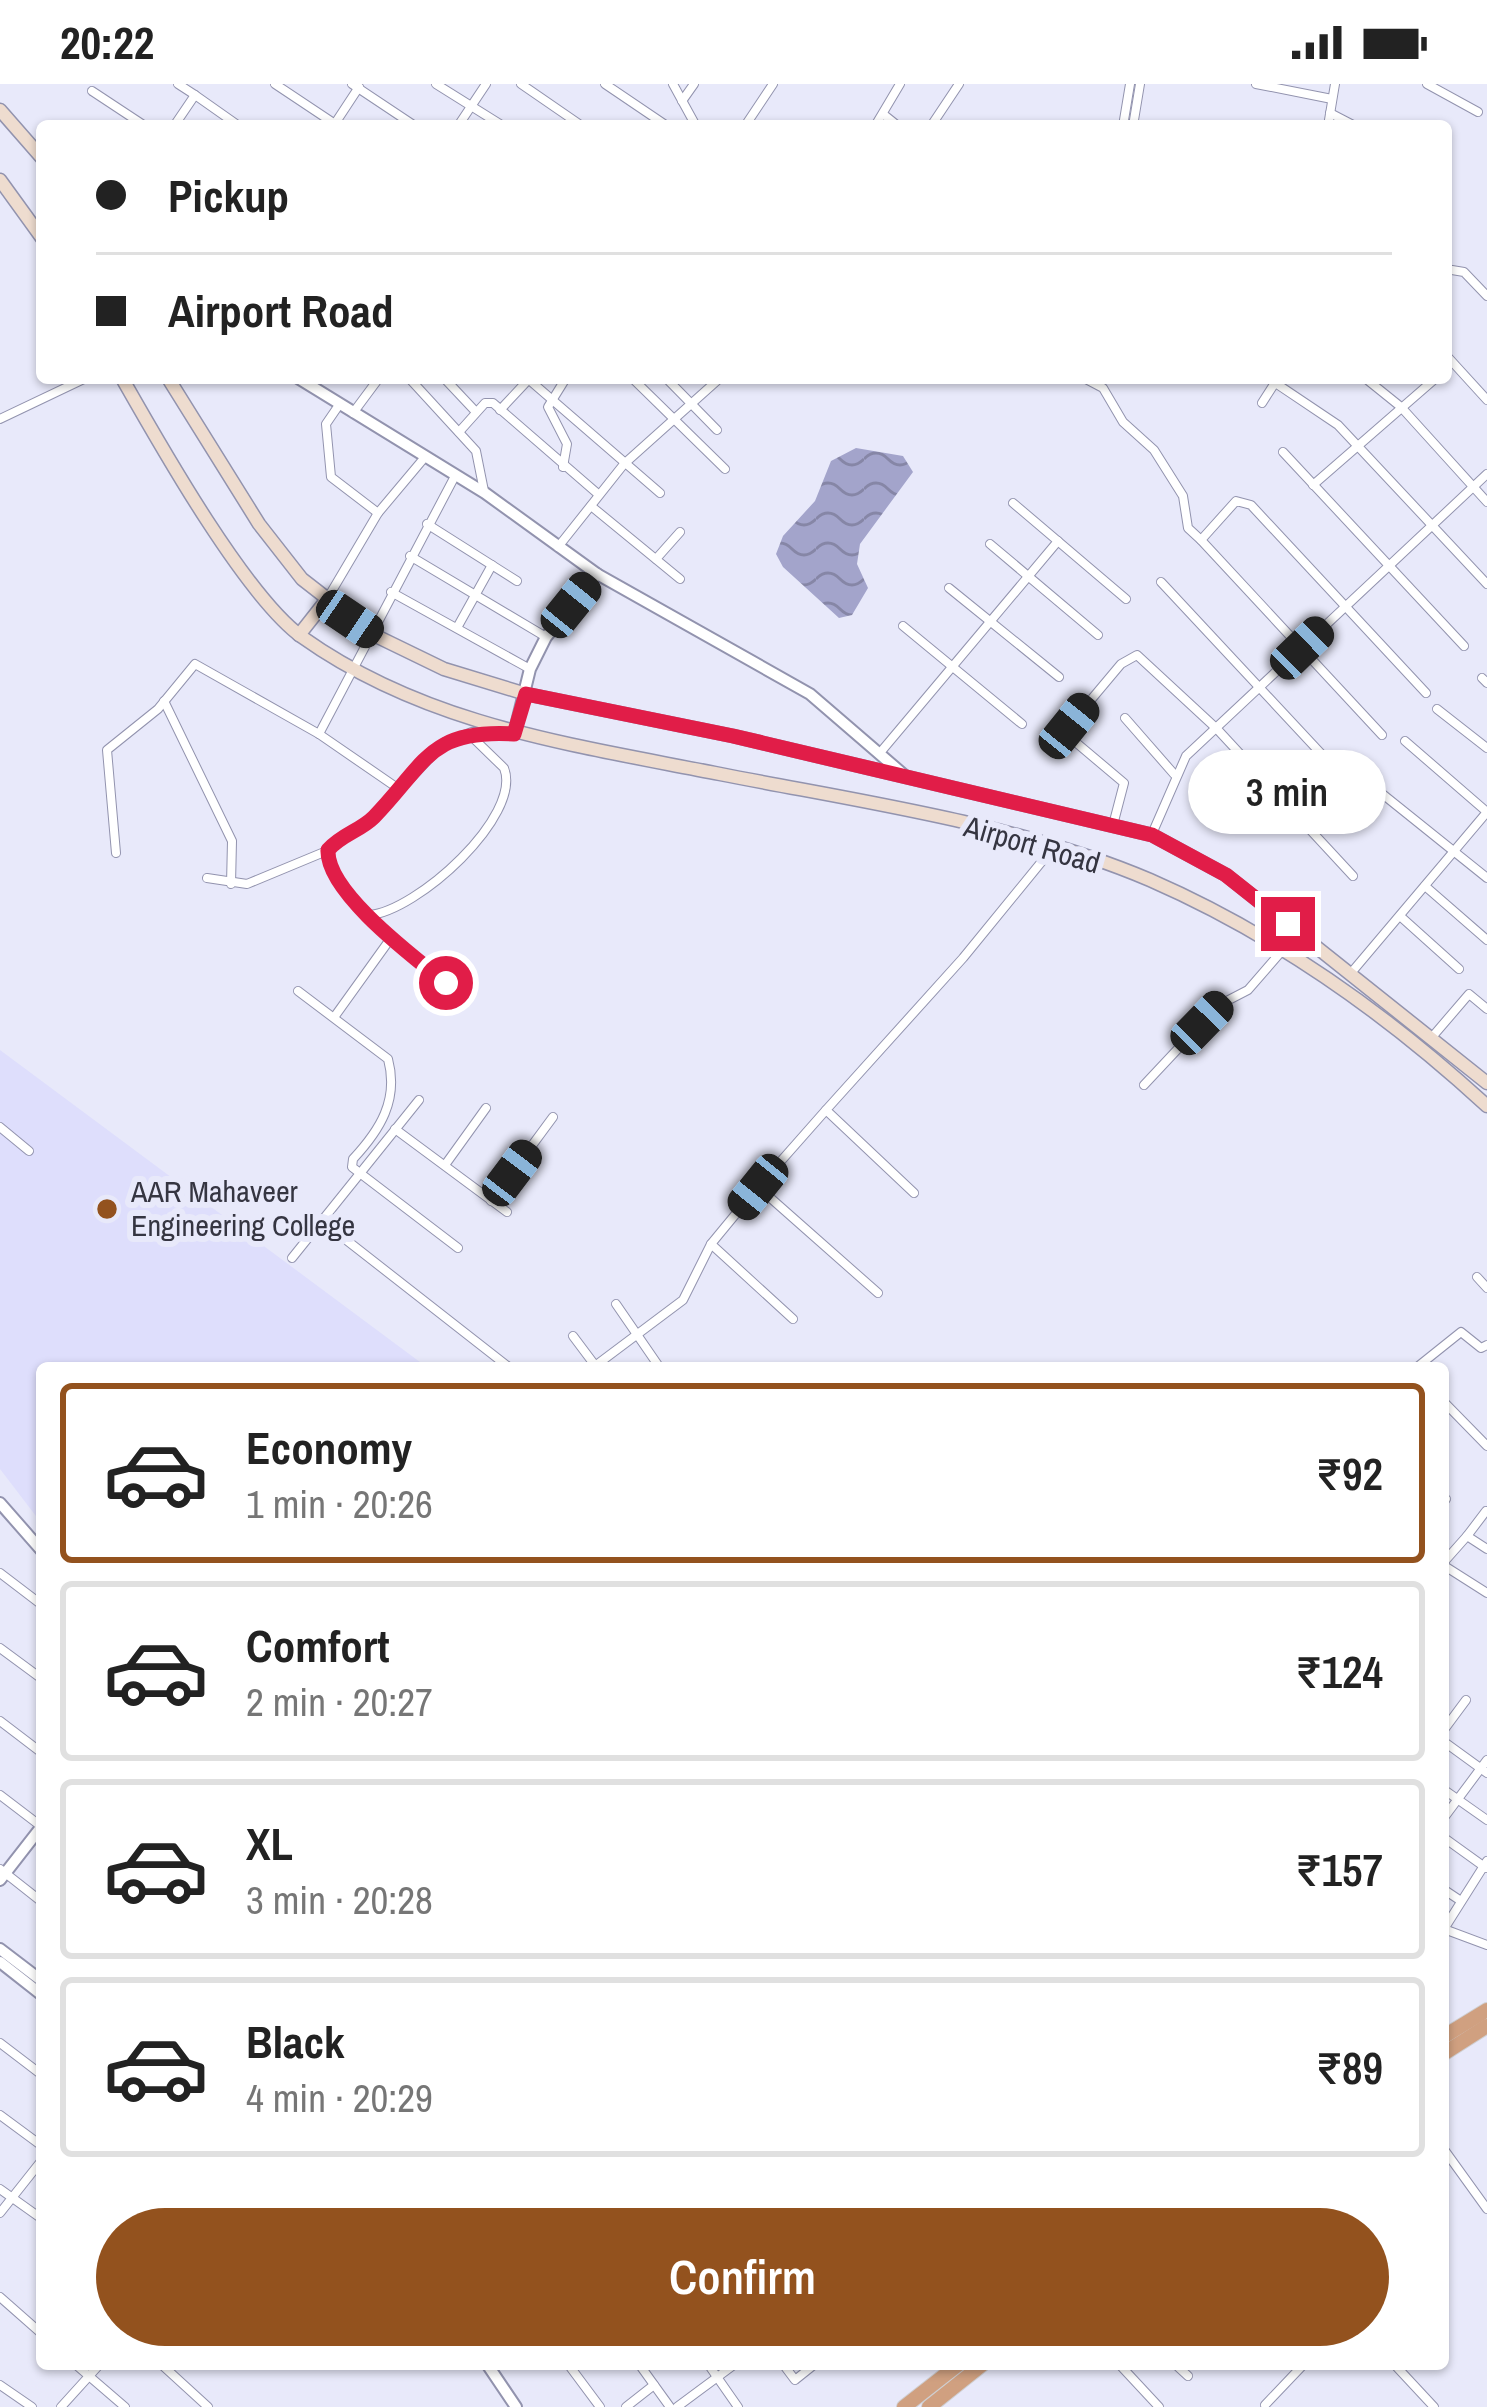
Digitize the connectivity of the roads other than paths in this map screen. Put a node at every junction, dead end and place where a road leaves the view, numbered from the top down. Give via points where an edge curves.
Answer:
1 (178, 84) edge
2 (275, 84) edge
3 (436, 84) edge
4 (486, 84) edge
5 (521, 84) edge
6 (605, 84) edge
7 (673, 84) edge
8 (694, 84) edge
9 (773, 84) edge
10 (901, 84) edge
11 (959, 84) edge
12 (1130, 84) edge
13 (1140, 84) edge
14 (1256, 84) edge
15 (1335, 84) edge
16 (1427, 84) edge
17 (357, 85) edge
18 (92, 91) dead end
19 (195, 95) junction
20 (1332, 99) junction
21 (682, 101) junction
22 (471, 106) junction
23 (0, 110) edge
24 (1478, 112) dead end
25 (1330, 113) junction
26 (883, 114) junction
27 (136, 120) edge
28 (178, 120) edge
29 (230, 120) edge
30 (328, 120) edge
31 (338, 120) edge
32 (407, 120) edge
33 (462, 120) edge
34 (493, 120) edge
35 (564, 120) edge
36 (658, 120) edge
37 (693, 120) edge
38 (749, 120) edge
39 (879, 120) edge
40 (890, 120) edge
41 (935, 120) edge
42 (1124, 120) edge
43 (1134, 120) edge
44 (1329, 120) edge
45 (1343, 120) edge
46 (36, 151) edge
47 (0, 180) edge
48 (36, 230) edge
49 (1452, 270) edge
50 (1487, 296) edge
51 (1452, 366) edge
52 (73, 384) edge
53 (126, 384) edge
54 (172, 384) edge
55 (307, 384) edge
56 (375, 384) edge
57 (415, 384) edge
58 (449, 384) edge
59 (523, 384) edge
60 (534, 384) edge
61 (561, 384) edge
62 (638, 384) edge
63 (672, 384) edge
64 (712, 384) edge
65 (1095, 384) edge
66 (1272, 384) edge
67 (1280, 384) edge
68 (1373, 384) edge
69 (1429, 384) edge
70 (550, 398) junction
71 (689, 400) junction
72 (1487, 400) edge
73 (1262, 403) dead end
74 (339, 405) junction
75 (1402, 407) junction
76 (500, 410) junction
77 (476, 412) junction
78 (353, 413) junction
79 (671, 418) junction
80 (0, 419) edge
81 (717, 430) dead end
82 (459, 432) junction
83 (1354, 444) junction
84 (1283, 452) dead end
85 (425, 457) junction
86 (624, 464) junction
87 (563, 467) junction
88 (725, 469) dead end
89 (1487, 474) edge
90 (455, 476) junction
91 (1313, 484) junction
92 (1473, 487) junction
93 (484, 493) junction
94 (661, 493) dead end
95 (598, 494) junction
96 (1487, 502) edge
97 (1013, 503) dead end
98 (591, 506) junction
99 (378, 513) junction
100 (427, 524) junction
101 (1430, 525) junction
102 (680, 532) dead end
103 (1201, 540) junction
104 (1058, 541) junction
105 (990, 544) dead end
106 (558, 547) junction
107 (410, 556) junction
108 (656, 559) junction
109 (492, 565) junction
110 (1388, 565) junction
111 (597, 574) junction
112 (1028, 576) junction
113 (680, 579) dead end
114 (517, 581) dead end
115 (1160, 582) dead end
116 (1487, 584) edge
117 (950, 588) dead end
118 (391, 592) junction
119 (476, 596) junction
120 (1126, 599) dead end
121 (325, 602) junction
122 (1346, 605) junction
123 (990, 621) junction
124 (458, 626) junction
125 (903, 626) dead end
126 (299, 635) junction
127 (374, 635) junction
128 (1098, 635) dead end
129 (546, 637) junction
130 (1464, 646) dead end
131 (1302, 648) junction
132 (952, 667) junction
133 (354, 669) junction
134 (530, 669) junction
135 (1059, 677) dead end
136 (1261, 686) junction
137 (1426, 693) dead end
138 (526, 694) junction
139 (164, 701) junction
140 (1437, 709) dead end
141 (1125, 718) dead end
142 (1022, 724) dead end
143 (1217, 729) junction
144 (319, 734) junction
145 (468, 734) junction
146 (514, 734) junction
147 (1382, 735) dead end
148 (1405, 741) dead end
149 (1487, 748) edge
150 (879, 754) junction
151 (1174, 774) junction
152 (904, 775) junction
153 (1365, 780) dead end
154 (396, 788) junction
155 (1355, 790) dead end
156 (1487, 812) edge
157 (1113, 826) junction
158 (1152, 835) junction
159 (1052, 849) junction
160 (328, 850) junction
161 (1453, 851) junction
162 (116, 853) dead end
163 (1353, 876) dead end
164 (207, 878) dead end
165 (1487, 878) edge
166 (231, 884) junction
167 (1425, 886) junction
168 (369, 915) junction
169 (1400, 916) junction
170 (391, 938) junction
171 (1487, 940) edge
172 (1281, 952) junction
173 (1459, 969) dead end
174 (1351, 973) junction
175 (446, 983) dead end
176 (298, 991) dead end
177 (1487, 1009) edge
178 (335, 1016) junction
179 (1433, 1036) junction
180 (1487, 1083) edge
181 (1144, 1085) dead end
182 (419, 1100) dead end
183 (1487, 1106) edge
184 (486, 1108) dead end
185 (826, 1110) junction
186 (554, 1118) dead end
187 (0, 1127) edge
188 (395, 1129) junction
189 (29, 1150) dead end
190 (445, 1166) junction
191 (360, 1173) junction
192 (758, 1187) junction
193 (914, 1193) dead end
194 (491, 1201) junction
195 (507, 1212) dead end
196 (322, 1221) junction
197 (711, 1244) junction
198 (458, 1248) dead end
199 (292, 1258) dead end
200 (1477, 1277) dead end
201 (1487, 1288) edge
202 (878, 1293) dead end
203 (616, 1304) dead end
204 (794, 1319) dead end
205 (573, 1336) dead end
206 (637, 1336) junction
207 (1487, 1345) edge
208 (502, 1362) edge
209 (592, 1362) edge
210 (603, 1362) edge
211 (656, 1362) edge
212 (1424, 1362) edge
213 (1449, 1407) edge
214 (1487, 1446) edge
215 (0, 1503) edge
216 (1486, 1511) edge
217 (1466, 1536) junction
218 (36, 1544) edge
219 (1487, 1549) edge
220 (1449, 1557) edge
221 (1449, 1568) edge
222 (0, 1573) edge
223 (1487, 1593) edge
224 (36, 1600) edge
225 (0, 1648) edge
226 (36, 1675) edge
227 (1466, 1700) dead end
228 (0, 1721) edge
229 (1449, 1723) edge
230 (1449, 1745) edge
231 (36, 1748) edge
232 (1485, 1767) edge
233 (1449, 1793) edge
234 (0, 1795) edge
235 (1458, 1799) junction
236 (1449, 1811) edge
237 (1487, 1820) edge
238 (36, 1822) edge
239 (36, 1833) edge
240 (1449, 1841) edge
241 (1486, 1866) edge
242 (2, 1874) edge
243 (1449, 1893) edge
244 (36, 1897) edge
245 (1461, 1901) junction
246 (1449, 1921) edge
247 (1449, 1931) edge
248 (1487, 1946) edge
249 (0, 1949) edge
250 (0, 1962) edge
251 (36, 1976) edge
252 (36, 1989) edge
253 (1487, 2010) edge
254 (1487, 2026) edge
255 (1449, 2033) edge
256 (0, 2043) edge
257 (1449, 2050) edge
258 (36, 2070) edge
259 (0, 2115) edge
260 (36, 2142) edge
261 (1449, 2156) edge
262 (36, 2168) edge
263 (0, 2189) edge
264 (12, 2198) junction
265 (1487, 2209) edge
266 (0, 2213) edge
267 (36, 2215) edge
268 (0, 2297) edge
269 (36, 2329) edge
270 (81, 2370) edge
271 (95, 2370) edge
272 (168, 2370) edge
273 (491, 2370) edge
274 (572, 2370) edge
275 (643, 2370) edge
276 (713, 2370) edge
277 (727, 2370) edge
278 (951, 2370) edge
279 (975, 2370) edge
280 (1124, 2370) edge
281 (1182, 2370) edge
282 (1298, 2370) edge
283 (1400, 2370) edge
284 (1188, 2376) dead end
285 (89, 2377) junction
286 (718, 2377) junction
287 (0, 2385) edge
288 (654, 2385) junction
289 (1152, 2405) edge
290 (1265, 2405) edge
291 (32, 2407) edge
292 (62, 2407) edge
293 (125, 2407) edge
294 (208, 2407) edge
295 (516, 2407) edge
296 (600, 2407) edge
297 (626, 2407) edge
298 (674, 2407) edge
299 (738, 2407) edge
300 (904, 2407) edge
301 (929, 2407) edge
302 (1434, 2407) edge

1 - 19 street
2 - 30 street
3 - 22 street
4 - 22 street
5 - 35 street
6 - 36 street
7 - 21 street
8 - 21 street
9 - 38 street
10 - 26 street
11 - 41 street
12 - 42 street
13 - 43 street
14 - 20 street
15 - 20 street
16 - 24 street
17 - 31 street
17 - 32 street
18 - 27 street
19 - 28 street
19 - 29 street
20 - 25 street
21 - 37 street
22 - 33 street
22 - 34 street
23 - 46 main road
25 - 44 street
25 - 45 street
26 - 39 street
26 - 40 street
47 - 48 main road
49 - 50 street
51 - 72 street
52 - 80 street
53 - 126 main road, Airport Road via 259,593
54 - 121 main road, Airport Road via 259,524
55 - 74 street, Airport Road
56 - 78 street
57 - 82 street
58 - 77 street
59 - 76 street
60 - 70 street
61 - 70 street
62 - 79 street
63 - 71 street
64 - 71 street
65 - 103 street via 1154,450
66 - 73 street
67 - 83 street
68 - 75 street
69 - 75 street
70 - 86 street
70 - 87 street via 548,412 567,444
71 - 79 street
71 - 81 street
74 - 78 street, Airport Road
74 - 99 street via 326,424 331,477
75 - 83 street
75 - 92 street
76 - 77 street via 488,402
76 - 87 street
77 - 82 street
78 - 85 street, Airport Road
79 - 86 street
79 - 88 street
82 - 93 street via 481,458
83 - 91 street
83 - 101 street
84 - 91 street
85 - 90 street, Airport Road
85 - 99 street
86 - 94 street
86 - 95 street
87 - 95 street
89 - 92 street
90 - 93 street, Airport Road
90 - 100 street
91 - 110 street
92 - 96 street
92 - 101 street
93 - 106 street, Airport Road
95 - 98 street
97 - 104 street
98 - 106 street
98 - 108 street
99 - 121 street
100 - 107 street
100 - 109 street
101 - 110 street
101 - 116 street
102 - 108 street
103 - 122 street via 1243,499
103 - 131 street
104 - 112 street
104 - 120 street
105 - 112 street
106 - 111 street, Airport Road
107 - 118 street
107 - 119 street
108 - 113 street
109 - 114 street
109 - 119 street
110 - 122 street
110 - 130 street
111 - 129 street
111 - 150 street, Airport Road via 810,694
112 - 123 street
112 - 128 street
115 - 136 street
117 - 123 street
118 - 124 street
118 - 127 street
119 - 124 street
119 - 129 street
121 - 126 main road
121 - 127 main road, Airport Road
122 - 131 street
122 - 137 street
123 - 132 street
123 - 135 street
124 - 134 street
125 - 132 street
126 - 133 main road, Airport Road
127 - 133 street
127 - 138 main road, Airport Road via 444,669
129 - 134 street
131 - 136 street
131 - 147 street
132 - 142 street
132 - 150 street
133 - 144 street
133 - 146 main road, Airport Road via 434,708
134 - 138 street
136 - 143 street
136 - 155 street
138 - 146 street
138 - 152 main road, Airport Road
139 - 144 street via 200,664
139 - 162 street via 107,750
139 - 166 street via 232,841
140 - 149 street
141 - 151 street
143 - 151 street
143 - 157 street via 1144,657 1128,657 1069,726 1073,740 1124,783
143 - 163 street
144 - 154 street
145 - 146 street
145 - 154 street via 445,742
145 - 168 street via 504,768 505,793 449,871 413,898
146 - 159 main road, Airport Road via 975,826
148 - 156 street
150 - 152 street, Airport Road
151 - 158 street
152 - 157 main road, Airport Road
153 - 161 street
154 - 160 street via 376,815
156 - 161 street
157 - 158 main road, Airport Road
158 - 174 main road, Airport Road via 1226,875
159 - 172 main road, Airport Road via 1145,878
159 - 185 street
160 - 166 street
160 - 168 street via 345,889
161 - 165 street
161 - 167 street
164 - 166 street
167 - 169 street
167 - 171 street
168 - 170 street
169 - 173 street
169 - 174 street
170 - 175 street
170 - 178 street
172 - 181 street
172 - 183 main road, Airport Road via 1334,982
174 - 179 main road, Airport Road
176 - 178 street
177 - 179 street via 1469,994
178 - 191 street via 382,1052 391,1070 381,1128 351,1162
179 - 180 main road, Airport Road
182 - 188 street
184 - 190 street
185 - 192 street
185 - 193 street
186 - 194 street
187 - 189 street
188 - 190 street
188 - 191 street
190 - 194 street
191 - 196 street
191 - 198 street
192 - 197 street
192 - 202 street
194 - 195 street
196 - 199 street
196 - 208 street
197 - 204 street
197 - 206 street via 682,1300
200 - 201 street
203 - 206 street
205 - 209 street
206 - 210 street
206 - 211 street
207 - 212 street via 1461,1332
213 - 214 street
215 - 218 street
216 - 217 street
217 - 219 street
217 - 220 street
221 - 223 street
222 - 224 street
225 - 226 street
227 - 229 street
228 - 231 street
230 - 232 street
232 - 235 street
233 - 235 street
234 - 238 street
235 - 236 street
235 - 237 street
239 - 242 street
240 - 241 street
241 - 245 street
242 - 244 street
243 - 245 street
245 - 246 street
247 - 248 street
249 - 251 street
250 - 252 street
253 - 255 highway
254 - 257 highway
256 - 258 street
259 - 260 street
261 - 265 street
262 - 264 street
263 - 264 street
264 - 266 street
264 - 267 street
268 - 269 street
270 - 285 street
271 - 285 street
272 - 294 street
273 - 295 street
274 - 296 street
275 - 288 street
276 - 286 street
277 - 286 street
278 - 300 highway
279 - 301 highway
280 - 289 street
281 - 284 street
282 - 290 street
283 - 302 street
285 - 292 street
285 - 293 street
286 - 298 street
286 - 299 street
287 - 291 street
288 - 297 street
288 - 298 street

